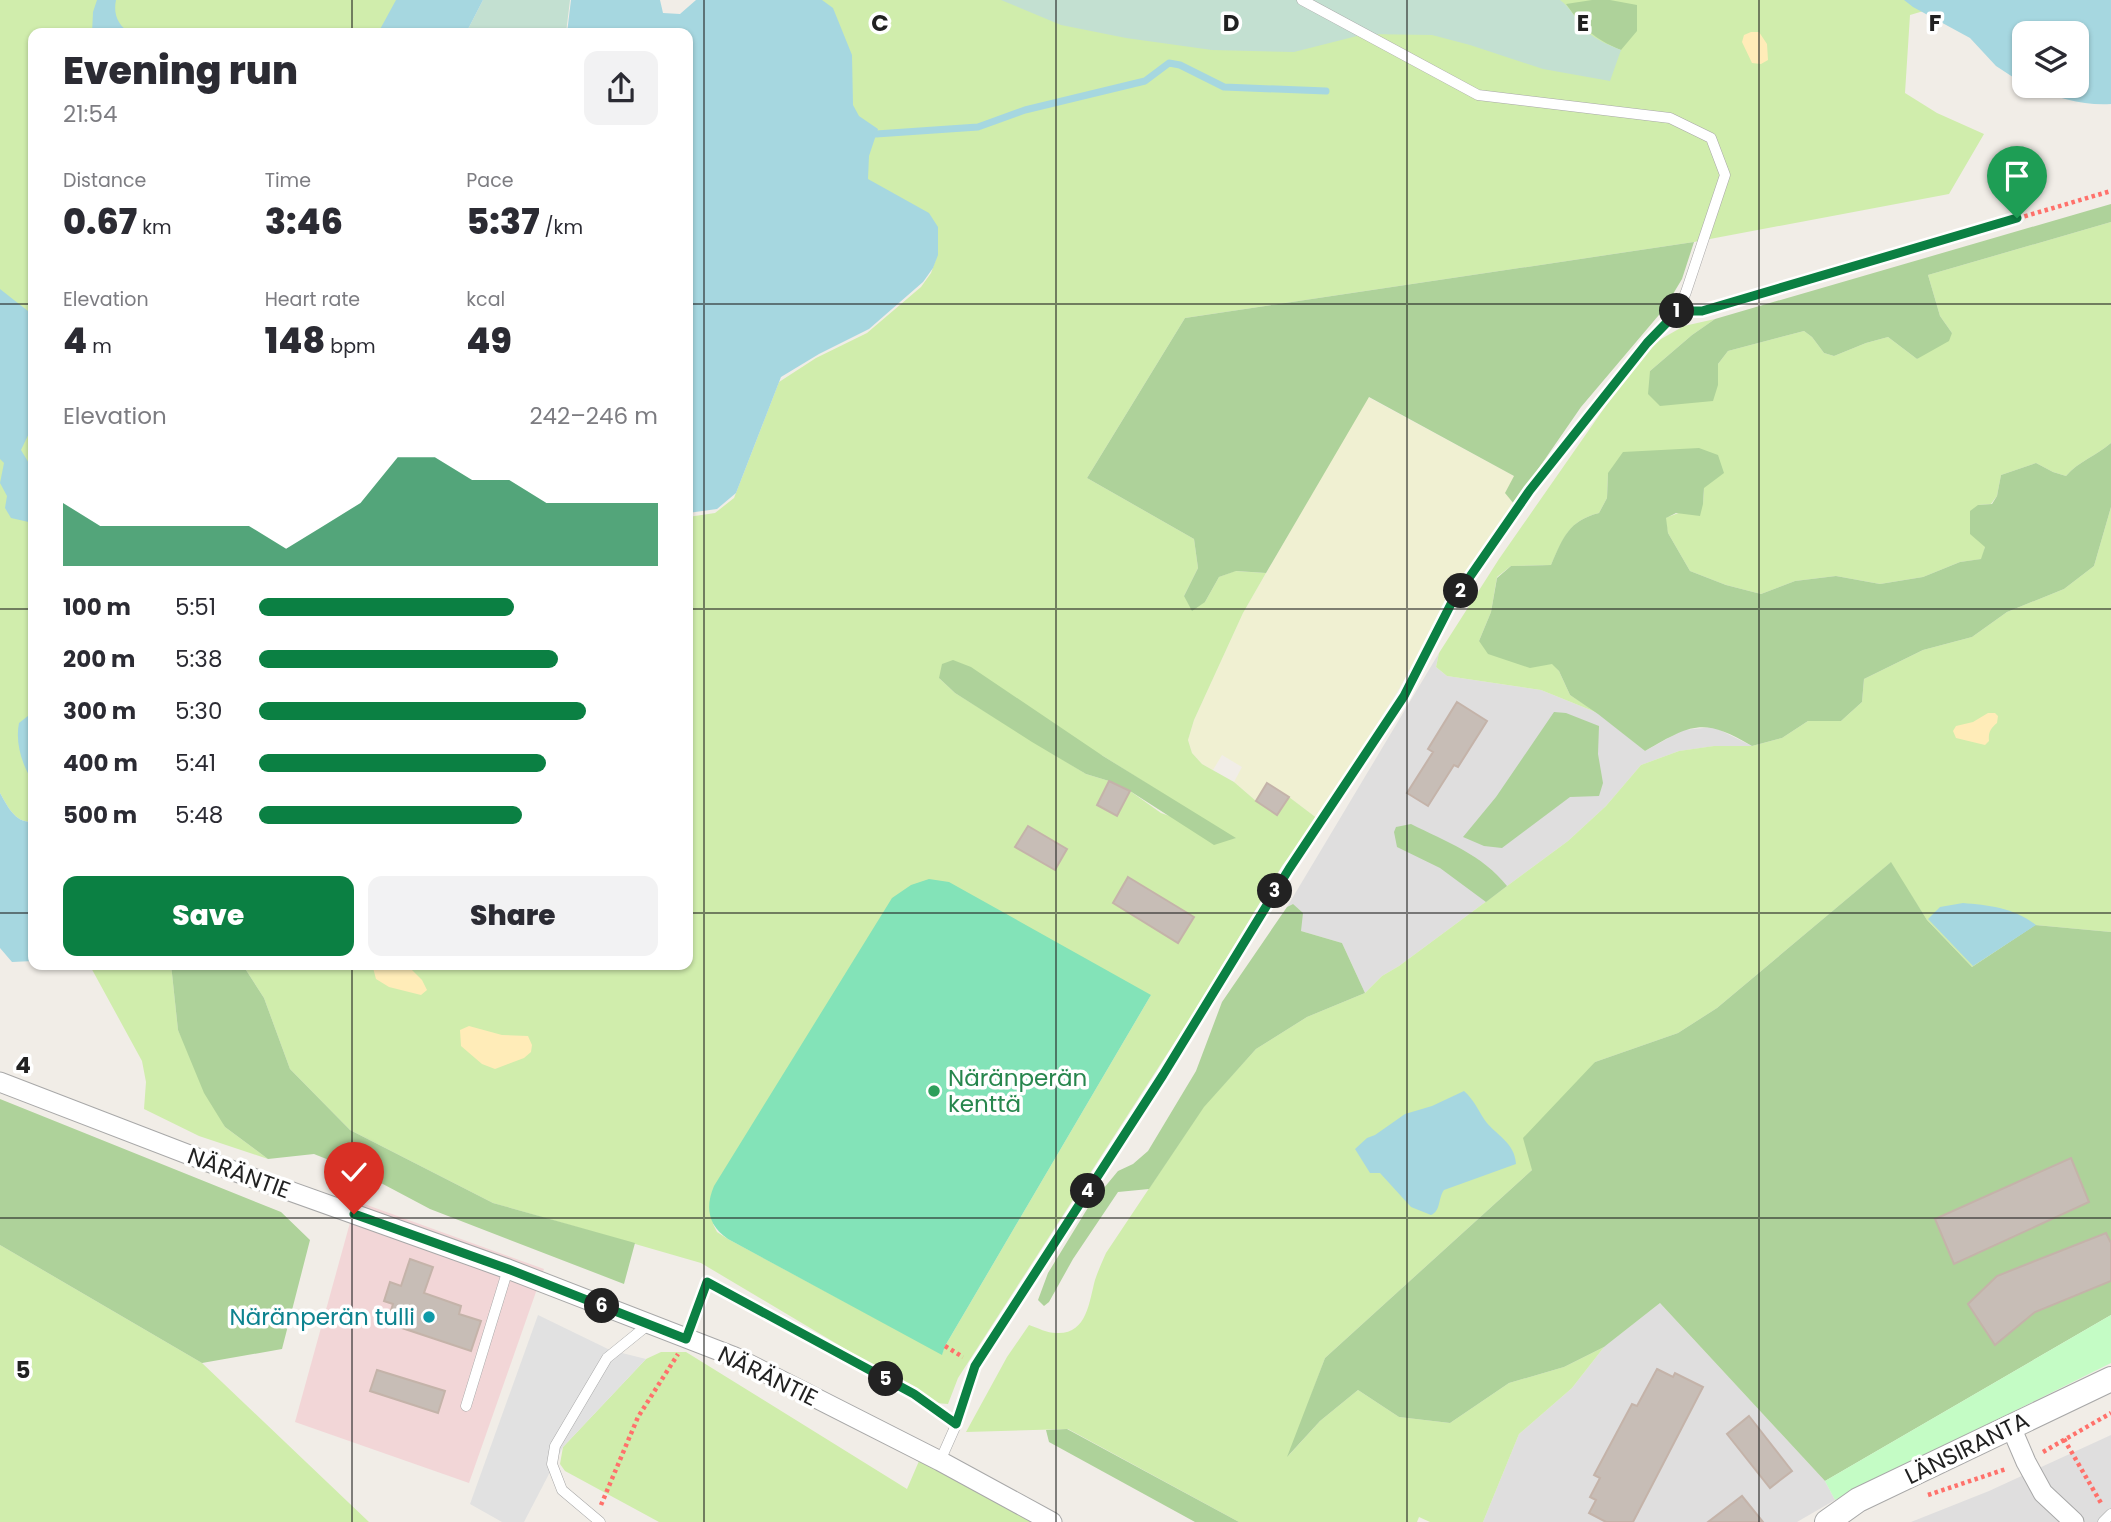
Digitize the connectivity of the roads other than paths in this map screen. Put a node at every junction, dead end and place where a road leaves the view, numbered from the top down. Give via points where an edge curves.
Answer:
1 (1302, 0) edge
2 (0, 1082) edge
3 (508, 1269) junction
4 (650, 1324) junction
5 (2111, 1378) edge
6 (466, 1406) dead end
7 (2011, 1427) junction
8 (940, 1461) junction
9 (597, 1520) edge
10 (1052, 1522) edge
11 (1827, 1522) edge
12 (2074, 1522) edge

1 - 8 lane via 1478,95 1670,118 1711,138 1726,175 1678,311 1647,343 1530,490 1451,604 1404,696 1289,869 1163,1075 975,1366
2 - 3 street, NÄRÄNTIE
3 - 4 street, NÄRÄNTIE
3 - 6 lane
4 - 8 street, NÄRÄNTIE via 736,1357
4 - 9 lane via 607,1358 555,1446 552,1464 562,1490
5 - 7 street, LÄNSIRANTA
7 - 11 street, LÄNSIRANTA via 1858,1500
7 - 12 street via 2043,1493
8 - 10 street, NÄRÄNTIE

